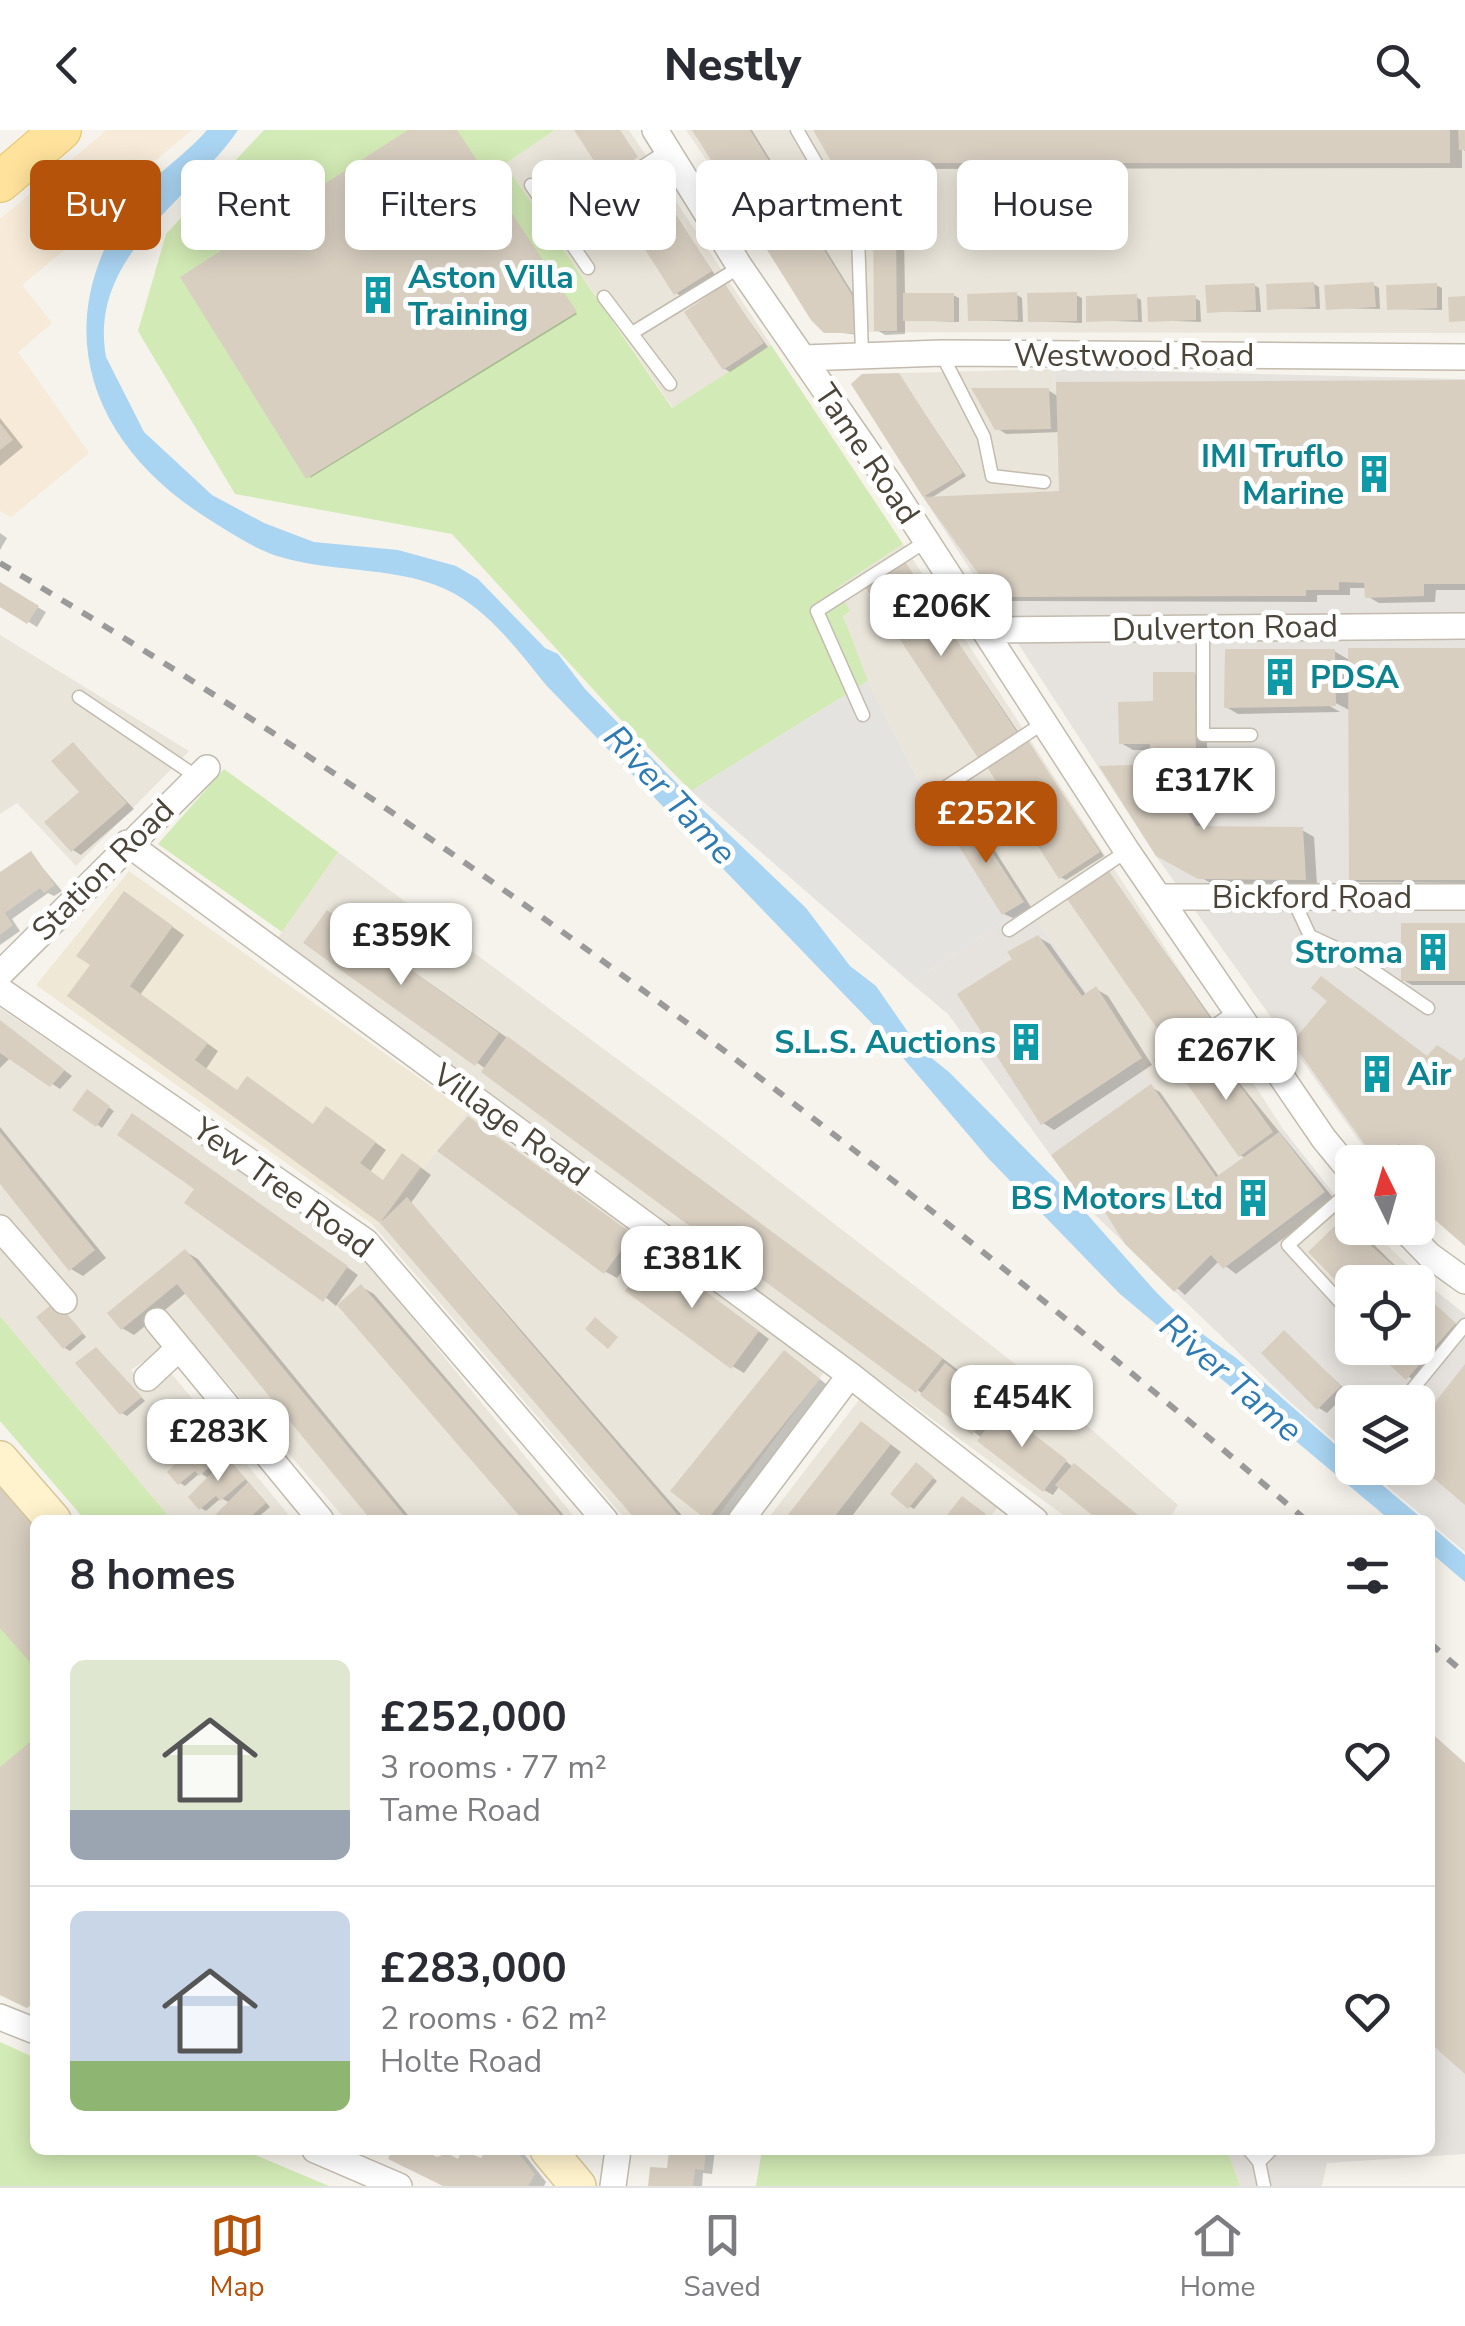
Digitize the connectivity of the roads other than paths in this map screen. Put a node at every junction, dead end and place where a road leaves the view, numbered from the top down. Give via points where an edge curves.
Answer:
1 (62, 130) edge
2 (797, 130) edge
3 (661, 140) edge
4 (636, 160) edge
5 (5, 169) edge
6 (577, 250) edge
7 (740, 267) junction
8 (588, 268) dead end
9 (604, 297) dead end
10 (632, 333) junction
11 (941, 353) junction
12 (862, 354) junction
13 (1465, 357) edge
14 (803, 358) junction
15 (670, 384) dead end
16 (1044, 482) dead end
17 (925, 542) junction
18 (1465, 626) edge
19 (1203, 628) junction
20 (986, 630) junction
21 (80, 697) dead end
22 (863, 716) dead end
23 (1045, 722) junction
24 (1251, 735) dead end
25 (202, 772) joint
26 (924, 802) dead end
27 (128, 843) junction
28 (1127, 851) junction
29 (1465, 897) edge
30 (1159, 898) junction
31 (1292, 898) junction
32 (1009, 930) dead end
33 (0, 974) edge
34 (0, 990) edge
35 (1428, 1008) dead end
36 (1236, 1011) junction
37 (1162, 1061) dead end
38 (1335, 1149) edge
39 (1335, 1204) edge
40 (0, 1228) edge
41 (1419, 1245) edge
42 (1465, 1282) edge
43 (1335, 1297) edge
44 (64, 1301) dead end
45 (157, 1322) dead end
46 (1465, 1325) edge
47 (178, 1348) junction
48 (850, 1376) junction
49 (147, 1378) dead end
50 (1416, 1385) edge
51 (0, 1459) edge
52 (49, 1515) edge
53 (316, 1515) edge
54 (601, 1515) edge
55 (746, 1515) edge
56 (1021, 1515) edge
57 (0, 2017) edge
58 (30, 2029) edge
59 (327, 2155) edge
60 (552, 2155) edge
61 (617, 2155) edge
62 (1253, 2155) edge
63 (1266, 2155) edge
64 (1259, 2162) junction
65 (398, 2186) edge
66 (578, 2186) edge
67 (613, 2186) edge
68 (1264, 2186) edge

1 - 5 main road
2 - 12 lane via 858,235
3 - 4 lane
3 - 7 street, Tame Road
6 - 8 lane
7 - 10 lane
7 - 14 street, Tame Road
9 - 10 lane
10 - 15 lane
11 - 12 street, Westwood Road
11 - 13 street, Westwood Road
11 - 16 lane via 984,437 992,476
12 - 14 street, Westwood Road
14 - 17 street, Tame Road
17 - 20 street, Tame Road
17 - 22 lane via 817,611
18 - 19 street, Dulverton Road
19 - 20 street, Dulverton Road
19 - 24 lane via 1204,735
20 - 23 street, Tame Road
21 - 25 lane
23 - 26 lane
23 - 28 street, Tame Road
25 - 27 street, Station Road
27 - 33 street, Station Road
27 - 48 street, Village Road
28 - 30 street, Tame Road
28 - 32 lane
29 - 31 street, Bickford Road
30 - 31 street, Bickford Road
30 - 36 street, Tame Road
31 - 35 lane via 1310,936 1350,954
34 - 54 street, Yew Tree Road via 364,1240
36 - 37 lane
36 - 38 street, Tame Road
39 - 43 lane via 1288,1245
40 - 44 street
41 - 42 street
45 - 47 street
46 - 50 lane
47 - 49 street
47 - 53 street
48 - 55 street
48 - 56 street, Village Road
51 - 52 main road
57 - 58 street
59 - 65 street
60 - 66 main road
61 - 67 street
62 - 64 lane
63 - 64 lane
64 - 68 lane

